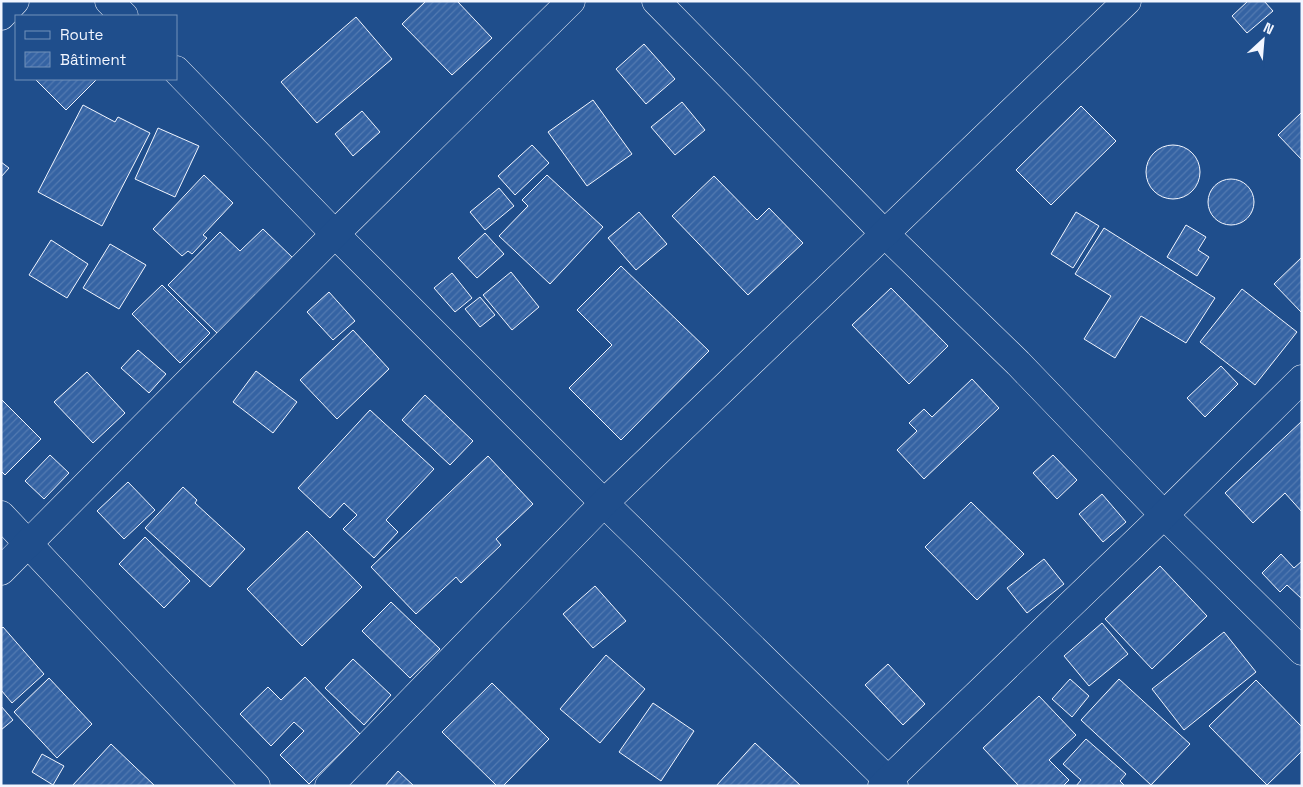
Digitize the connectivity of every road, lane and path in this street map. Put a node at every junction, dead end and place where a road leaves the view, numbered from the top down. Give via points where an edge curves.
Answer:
1 (16, 1) edge
2 (109, 1) edge
3 (571, 1) edge
4 (656, 1) edge
5 (1127, 1) edge
6 (123, 15) edge
7 (1, 16) edge
8 (178, 72) edge
9 (884, 233) junction
10 (335, 234) junction
11 (1302, 379) edge
12 (604, 502) junction
13 (1164, 514) junction
14 (1, 515) edge
15 (29, 543) junction
16 (1, 571) edge
17 (1302, 651) edge
18 (888, 784) edge
19 (256, 786) edge
20 (329, 786) edge

1 - 7 street
2 - 6 street
3 - 10 street
4 - 9 street
5 - 9 street
8 - 10 street
9 - 12 street
9 - 13 street via 1018,363
10 - 12 street
10 - 15 street
11 - 13 street
12 - 18 street
12 - 20 street
13 - 17 street
13 - 18 street
14 - 15 street
15 - 16 street
15 - 19 street

